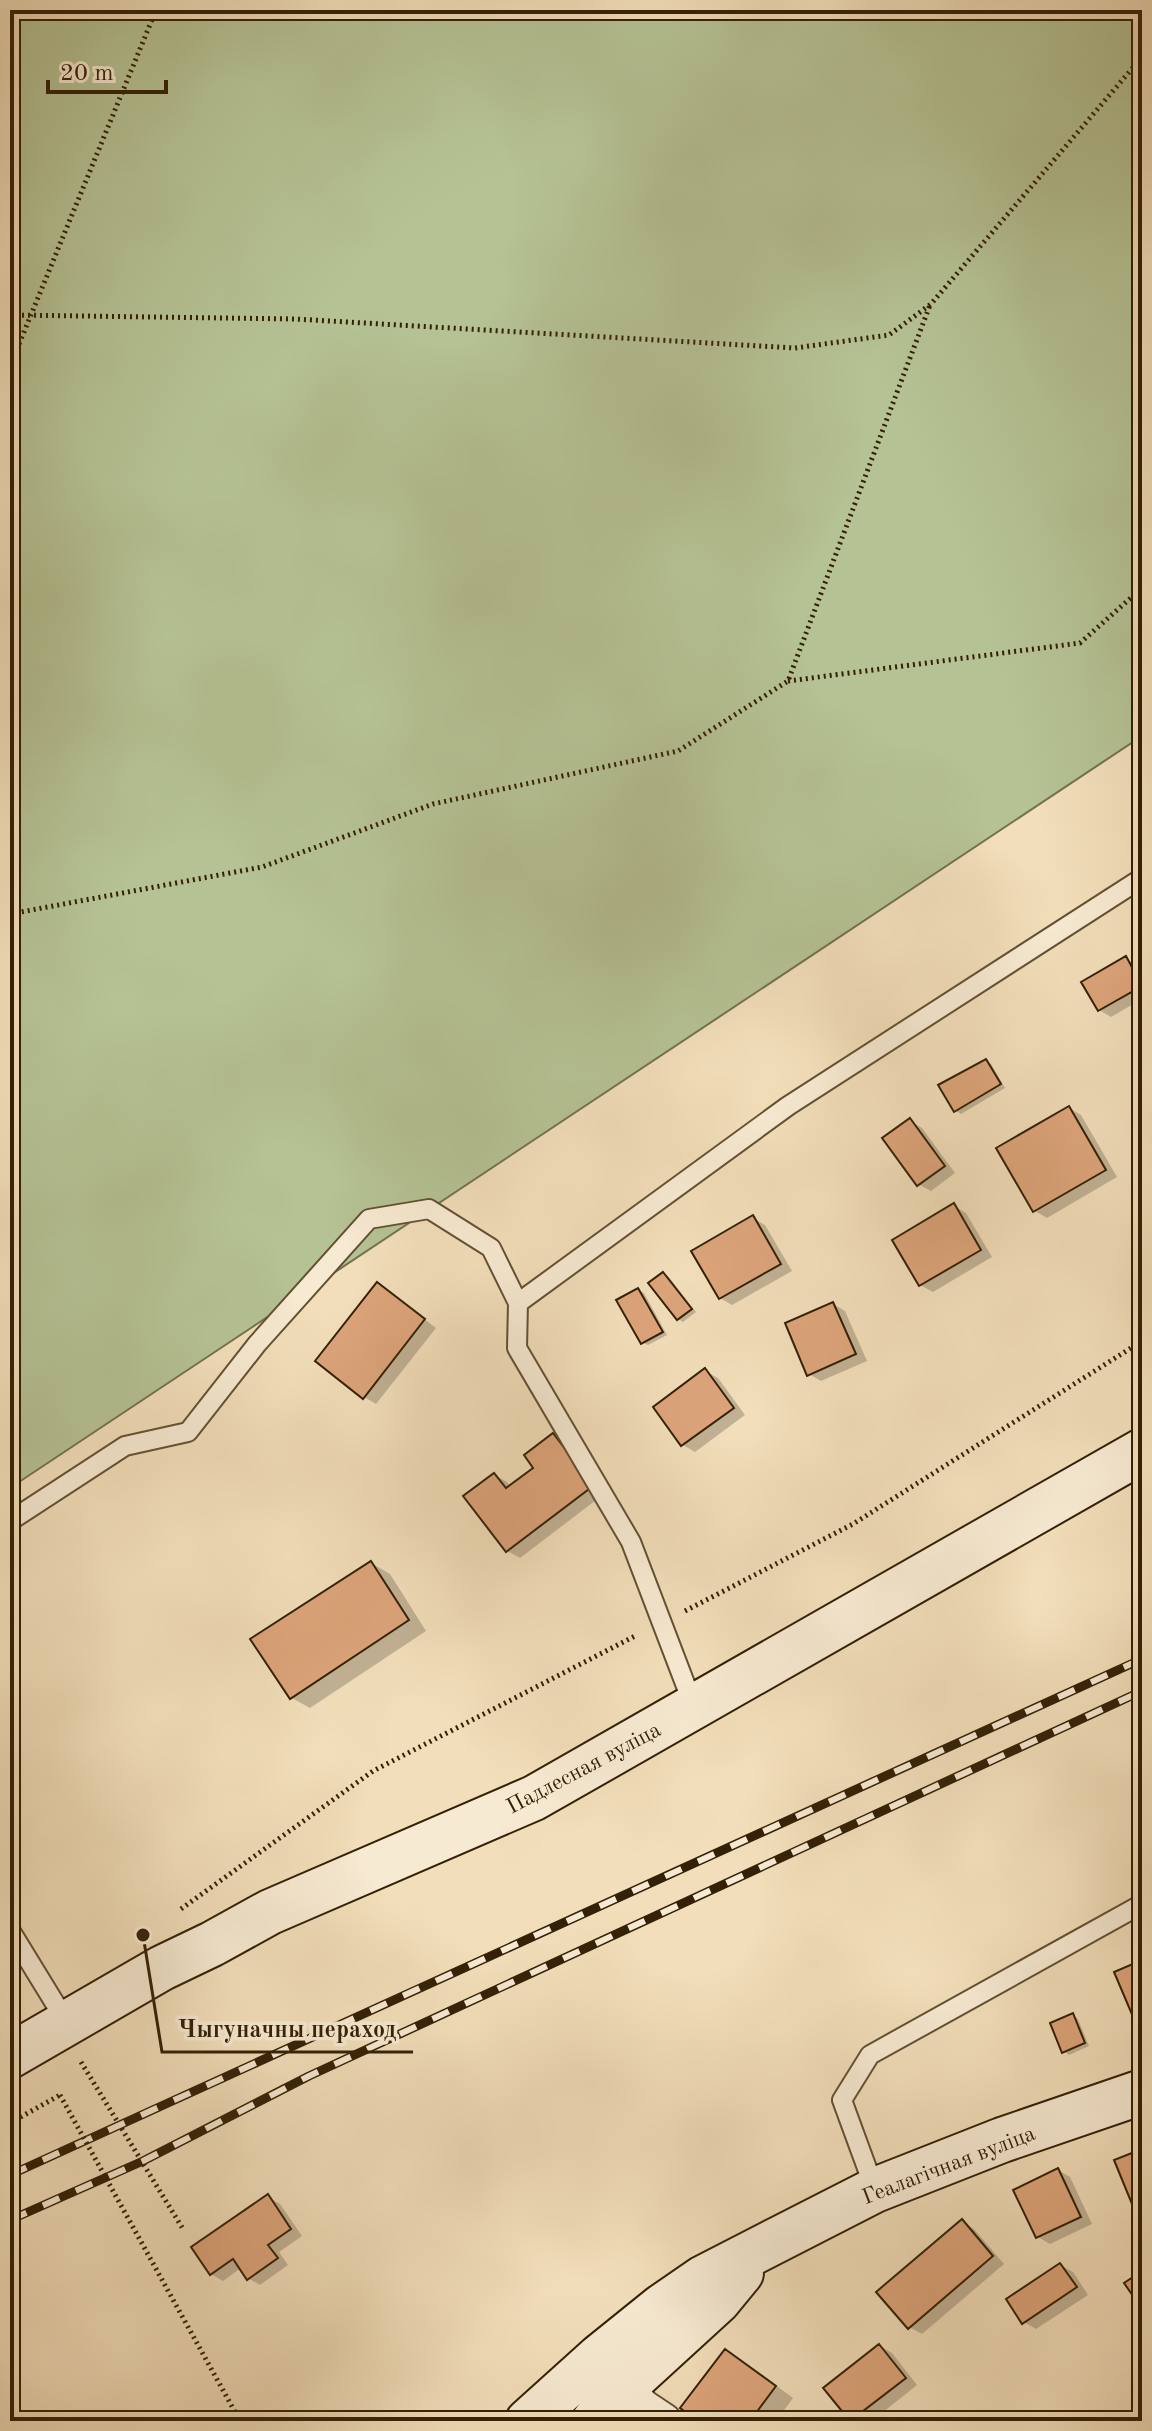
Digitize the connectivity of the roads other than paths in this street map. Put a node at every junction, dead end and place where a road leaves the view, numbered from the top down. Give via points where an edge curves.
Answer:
1 (1142, 878) edge
2 (518, 1303) junction
3 (1142, 1451) edge
4 (10, 1521) edge
5 (694, 1707) junction
6 (1142, 1904) edge
7 (10, 1930) edge
8 (70, 2037) junction
9 (10, 2056) edge
10 (1142, 2092) edge
11 (875, 2190) junction
12 (611, 2372) junction
13 (528, 2421) edge
14 (594, 2421) edge
15 (664, 2421) edge

1 - 2 lane via 788,1106
2 - 4 lane via 491,1248 429,1209 369,1219 257,1344 188,1432 125,1446
2 - 5 lane via 517,1348 631,1542
3 - 5 street, Падлесная вуліца
5 - 8 street, Падлесная вуліца via 534,1798 270,1912 162,1968
6 - 11 lane via 870,2055 842,2100
7 - 8 lane
8 - 9 street, Падлесная вуліца
10 - 11 street, Геалагічная вуліца
11 - 12 street, Геалагічная вуліца via 760,2250 718,2301
12 - 13 street, Геалагічная вуліца
12 - 14 street, Геалагічная вуліца
12 - 15 street

